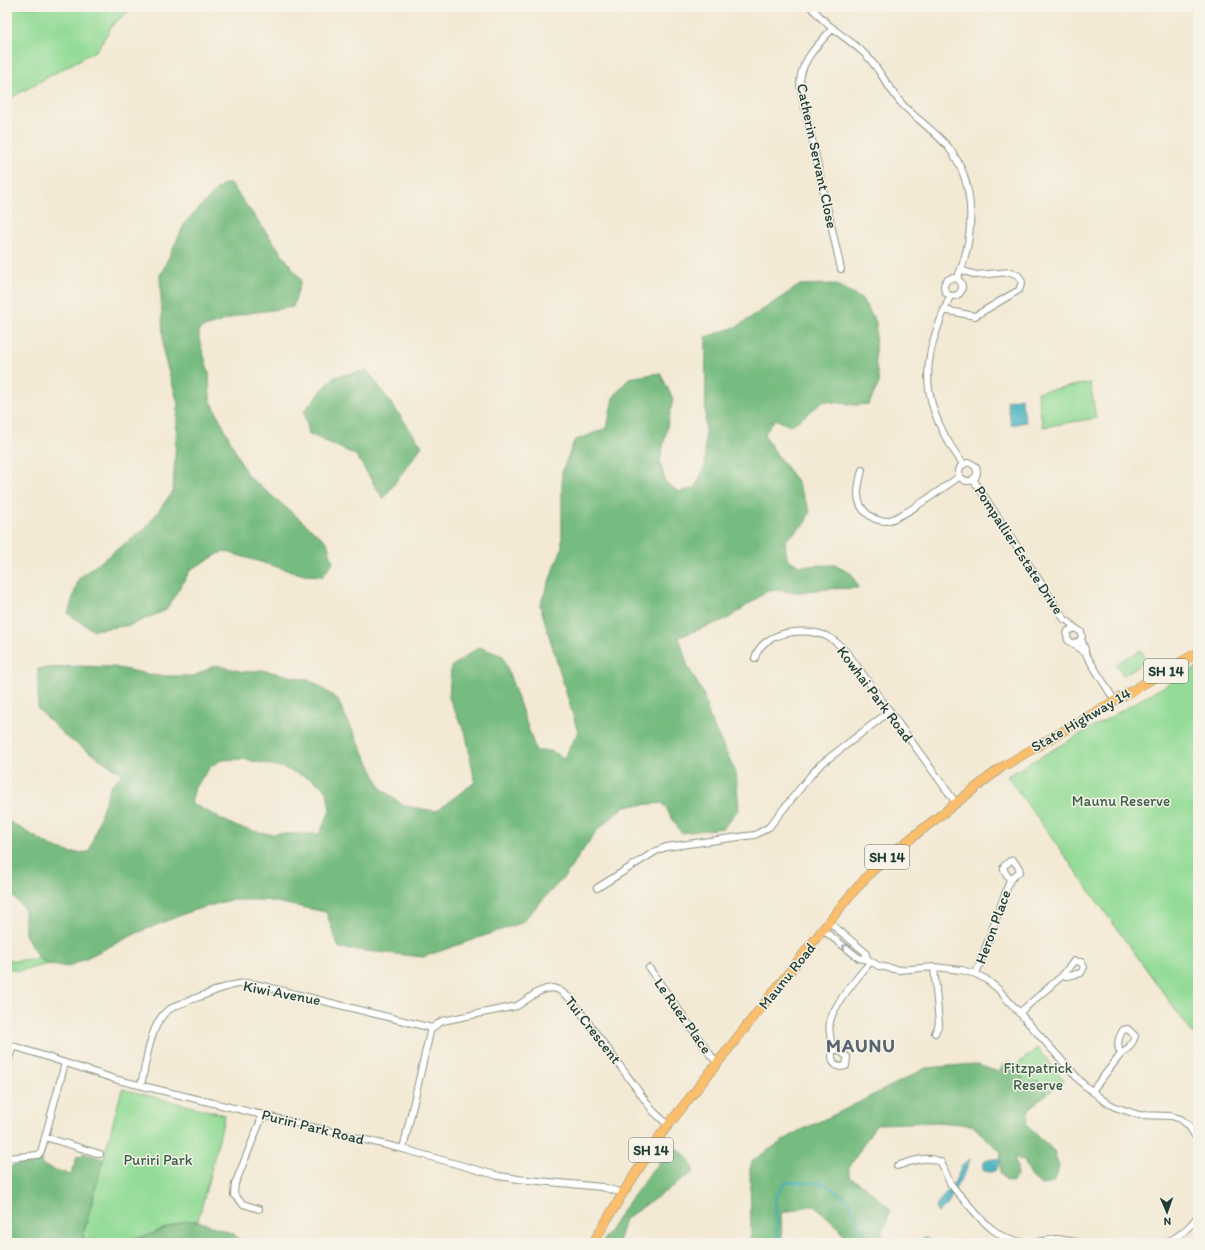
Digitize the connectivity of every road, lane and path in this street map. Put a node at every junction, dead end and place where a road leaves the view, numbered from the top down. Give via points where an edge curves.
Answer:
1 (811, 7) edge
2 (832, 28) junction
3 (841, 269) dead end
4 (961, 270) junction
5 (958, 279) junction
6 (950, 296) junction
7 (944, 310) junction
8 (963, 464) junction
9 (862, 470) dead end
10 (959, 477) junction
11 (973, 479) junction
12 (1065, 620) junction
13 (1075, 628) junction
14 (1067, 633) junction
15 (1081, 639) junction
16 (1074, 643) junction
17 (1198, 652) edge
18 (1085, 653) junction
19 (755, 658) dead end
20 (1115, 701) junction
21 (890, 711) junction
22 (1026, 752) joint
23 (956, 803) junction
24 (1010, 880) dead end
25 (597, 888) dead end
26 (829, 922) junction
27 (823, 930) junction
28 (870, 960) junction
29 (934, 967) junction
30 (649, 968) dead end
31 (976, 974) junction
32 (1062, 976) dead end
33 (1020, 1013) junction
34 (432, 1028) junction
35 (934, 1034) dead end
36 (10, 1045) edge
37 (832, 1047) dead end
38 (1121, 1054) dead end
39 (65, 1063) junction
40 (718, 1063) junction
41 (7, 1065) edge
42 (141, 1085) junction
43 (1092, 1091) junction
44 (261, 1114) junction
45 (668, 1125) junction
46 (45, 1137) junction
47 (1198, 1141) edge
48 (403, 1149) junction
49 (100, 1154) dead end
50 (7, 1158) edge
51 (897, 1166) dead end
52 (623, 1193) junction
53 (259, 1209) dead end
54 (1198, 1216) edge
55 (593, 1243) edge
56 (1083, 1243) edge
57 (1165, 1243) edge

1 - 2 street
2 - 3 street, Catherin Servant Close via 808,57 799,78
2 - 4 street via 868,57 892,93 942,140 960,166 970,201 969,240
4 - 5 street
4 - 7 street via 976,275 1011,272 1019,276 1022,282 1019,290 975,316
5 - 6 street via 962,291 956,296
5 - 6 street via 952,278 945,282 945,290
6 - 7 street, Pompallier Estate Drive
7 - 8 street, Pompallier Estate Drive via 935,335 928,368 931,405 938,424
8 - 10 street, Pompallier Estate Drive via 958,471
8 - 11 street, Pompallier Estate Drive via 975,465 977,474
9 - 10 street via 857,494 861,507 871,517 886,521 900,516
10 - 11 street, Pompallier Estate Drive via 967,481
11 - 12 street, Pompallier Estate Drive
12 - 13 street, Pompallier Estate Drive
12 - 14 street, Pompallier Estate Drive
13 - 14 street
13 - 15 street via 1081,632
14 - 16 street via 1068,640
15 - 16 street
15 - 18 street
16 - 18 street
17 - 20 main road, State Highway 14 / SH 14
18 - 20 street
19 - 21 street, Kowhai Park Road via 761,646 788,632 808,631 828,637 843,648
20 - 22 main road, State Highway 14 / SH 14
21 - 23 street, Kowhai Park Road
21 - 25 street via 820,766 763,831 755,835 666,847
22 - 23 main road, Maunu Road / SH 14 via 1002,767
23 - 26 main road, Maunu Road / SH 14 via 891,854
24 - 31 street, Heron Place
26 - 27 main road, Maunu Road / SH 14
26 - 28 street via 865,952
28 -> 27 street via 859,958
27 - 40 main road, Maunu Road / SH 14
28 - 29 street via 879,966 899,970
28 - 37 street via 832,1014 829,1030
29 - 31 street
29 - 35 street via 939,1024
30 - 40 street, Le Ruez Place
31 - 33 street via 998,989
32 - 33 street
33 - 43 street
34 - 42 street, Kiwi Avenue via 255,984 239,983 173,1007 160,1018 152,1034
34 - 45 street, Tui Crescent via 442,1021 517,1006 546,989 559,990 571,999 653,1111
34 - 48 street
36 - 39 street, Puriri Park Road
36 - 41 street
38 - 43 street
39 - 42 street, Puriri Park Road
39 - 46 street
40 - 45 main road, Maunu Road / SH 14
42 - 44 street, Puriri Park Road
43 - 47 street via 1127,1112 1181,1119 1189,1126
44 - 48 street, Puriri Park Road
44 - 53 street via 235,1184 234,1195 243,1204
45 - 52 main road, Maunu Road / SH 14
46 - 49 street
46 - 50 street via 38,1155
48 - 52 street, Puriri Park Road via 499,1176 602,1187
51 - 56 street via 922,1158 933,1158 941,1162 956,1191 992,1229 1010,1240 1030,1243 1057,1239
52 - 55 main road, Maunu Road / SH 14
54 - 57 street via 1182,1234

